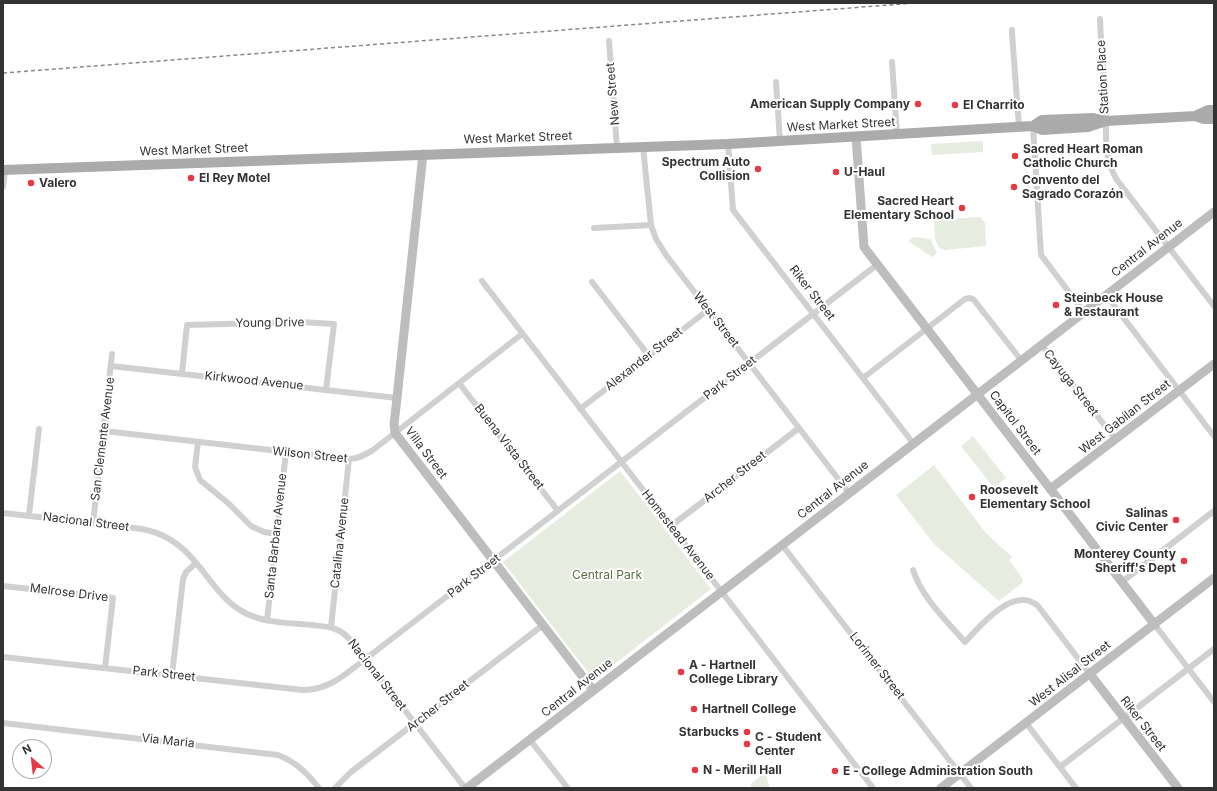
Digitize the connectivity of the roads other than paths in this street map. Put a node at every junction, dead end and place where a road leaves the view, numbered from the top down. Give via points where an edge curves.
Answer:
1 (1100, 19) dead end
2 (1012, 30) dead end
3 (609, 41) dead end
4 (892, 62) dead end
5 (776, 82) dead end
6 (1209, 115) edge
7 (1106, 122) junction
8 (1033, 126) junction
9 (1019, 127) junction
10 (897, 134) junction
11 (856, 137) junction
12 (780, 141) junction
13 (728, 144) junction
14 (643, 147) junction
15 (618, 148) junction
16 (423, 154) junction
17 (4, 170) edge
18 (3, 187) edge
19 (1214, 212) edge
20 (651, 225) junction
21 (594, 228) dead end
22 (1168, 247) junction
23 (878, 264) junction
24 (482, 281) dead end
25 (592, 282) dead end
26 (1106, 295) junction
27 (1214, 306) edge
28 (708, 310) junction
29 (1084, 312) junction
30 (813, 314) junction
31 (927, 328) junction
32 (522, 334) junction
33 (1042, 344) junction
34 (112, 354) dead end
35 (649, 356) junction
36 (1021, 360) junction
37 (750, 363) junction
38 (1214, 364) edge
39 (111, 366) junction
40 (182, 373) junction
41 (863, 378) junction
42 (459, 383) junction
43 (326, 390) junction
44 (1179, 391) junction
45 (978, 393) junction
46 (397, 398) junction
47 (580, 409) junction
48 (799, 428) junction
49 (39, 429) dead end
50 (104, 431) junction
51 (395, 433) junction
52 (1214, 436) edge
53 (1116, 440) junction
54 (198, 442) junction
55 (913, 443) junction
56 (286, 452) junction
57 (349, 460) junction
58 (622, 462) junction
59 (1050, 489) junction
60 (849, 493) junction
61 (558, 511) junction
62 (1214, 511) edge
63 (3, 513) edge
64 (29, 515) junction
65 (93, 523) junction
66 (671, 526) junction
67 (277, 534) junction
68 (782, 545) junction
69 (494, 561) junction
70 (196, 563) junction
71 (913, 570) dead end
72 (1127, 578) dead end
73 (1214, 578) edge
74 (3, 586) edge
75 (721, 591) junction
76 (267, 620) junction
77 (1155, 624) junction
78 (543, 625) junction
79 (332, 628) junction
80 (1214, 649) edge
81 (3, 657) edge
82 (366, 659) junction
83 (105, 668) junction
84 (1188, 668) junction
85 (1090, 674) junction
86 (172, 675) junction
87 (593, 690) junction
88 (1214, 702) edge
89 (1124, 717) junction
90 (3, 723) edge
91 (1026, 723) junction
92 (415, 724) junction
93 (530, 740) junction
94 (1060, 767) junction
95 (959, 773) junction
96 (567, 787) edge
97 (319, 788) edge
98 (335, 788) edge
99 (466, 788) edge
100 (873, 788) edge
101 (941, 788) edge
102 (971, 788) edge
103 (1076, 788) edge
104 (1178, 788) edge

1 - 7 street, Station Place
2 - 9 street
3 - 15 street, New Street
4 - 10 street
5 - 12 street
6 - 7 main road, West Market Street
7 - 8 main road, West Market Street via 1092,126 1042,130
7 - 22 street, Station Place via 1106,151 1112,171
8 - 9 main road, West Market Street
8 - 29 street via 1041,255
9 - 10 main road, West Market Street
10 - 11 main road, West Market Street
11 - 12 main road, West Market Street
11 - 23 street, Capitol Street via 864,247
12 - 13 main road, West Market Street
13 - 14 main road, West Market Street
13 - 30 street, Riker Street via 733,210
14 - 15 main road, West Market Street
14 - 20 street, West Street
15 - 16 main road, West Market Street
16 - 17 main road, West Market Street
16 - 46 street, Villa Street
17 - 18 street
19 - 22 street, Central Avenue
20 - 21 street
20 - 28 street, West Street via 661,248
22 - 26 street, Central Avenue
22 - 27 street, Station Place
23 - 30 street, Park Street
23 - 31 street, Capitol Street
24 - 32 street, Homestead Avenue
25 - 35 street
26 - 29 street, Central Avenue
26 - 44 street
28 - 35 street, Alexander Street
28 - 37 street, West Street
29 - 33 street, Central Avenue
30 - 37 street, Park Street
30 - 41 street, Riker Street
31 - 36 street via 970,298
31 - 41 street
31 - 45 street, Capitol Street
32 - 42 street, Wilson Street
32 - 47 street, Homestead Avenue
33 - 36 street, Central Avenue
33 - 53 street, Cayuga Street
34 - 39 street, San Clemente Avenue
35 - 47 street, Alexander Street
36 - 45 street, Central Avenue
37 - 48 street, West Street
37 - 58 street, Park Street
38 - 44 street, West Gabilan Street
39 - 40 street, Kirkwood Avenue
39 - 50 street, San Clemente Avenue
40 - 43 street, Kirkwood Avenue
40 - 43 street, Young Drive via 187,325 301,322 334,324
41 - 55 street, Riker Street
42 - 51 street, Wilson Street
42 - 61 street, Buena Vista Street
43 - 46 street, Kirkwood Avenue
44 - 52 street
44 - 53 street, West Gabilan Street
45 - 55 street, Central Avenue
45 - 59 street, Capitol Street
46 - 51 street, Villa Street
47 - 58 street, Homestead Avenue
48 - 60 street, West Street
48 - 66 street, Archer Street
49 - 64 street
50 - 54 street, Wilson Street
50 - 65 street, San Clemente Avenue
51 - 57 street, Wilson Street via 368,454
51 - 69 street, Villa Street
53 - 59 street, West Gabilan Street
54 - 56 street, Wilson Street
54 - 67 street via 195,467 200,480 251,526
55 - 60 street, Central Avenue
56 - 57 street, Wilson Street
56 - 67 street, Santa Barbara Avenue
57 - 79 street, Catalina Avenue
58 - 61 street, Park Street
58 - 66 street, Homestead Avenue
59 - 77 street, Capitol Street
60 - 68 street, Central Avenue
61 - 69 street, Park Street
62 - 72 street
63 - 64 street, Nacional Street
64 - 65 street, Nacional Street
65 - 70 street, Nacional Street via 141,528 156,533 178,544
66 - 75 street, Homestead Avenue
67 - 76 street, Santa Barbara Avenue
68 - 75 street, Central Avenue
68 - 95 street, Lorimer Street
69 - 78 street, Villa Street
69 - 82 street, Park Street
70 - 76 street, Nacional Street via 228,601 246,613
70 - 86 street via 182,579
71 - 85 street via 918,584 965,642 983,623 1005,606 1014,601 1028,600 1038,606
73 - 77 street, West Alisal Street
74 - 83 street, Melrose Drive via 113,598
75 - 87 street, Central Avenue
75 - 100 street, Homestead Avenue
76 - 79 street, Nacional Street
77 - 84 street, Capitol Street
77 - 85 street, West Alisal Street
78 - 87 street, Villa Street
78 - 92 street, Archer Street
79 - 82 street, Nacional Street via 348,638
80 - 84 street
81 - 83 street, Park Street
82 - 86 street, Park Street via 334,683 308,690
82 - 92 street, Nacional Street
83 - 86 street, Park Street
84 - 88 street, Capitol Street
84 - 89 street
85 - 89 street, Riker Street
85 - 91 street, West Alisal Street
87 - 93 street, Central Avenue
89 - 94 street
89 - 104 street, Riker Street
90 - 97 street, Via Maria via 278,755 298,765 309,774
91 - 94 street
91 - 95 street, West Alisal Street
92 - 98 street, Archer Street via 351,772
92 - 99 street, Nacional Street
93 - 96 street
93 - 99 street, Central Avenue
94 - 103 street
95 - 101 street, West Alisal Street
95 - 102 street, Lorimer Street

